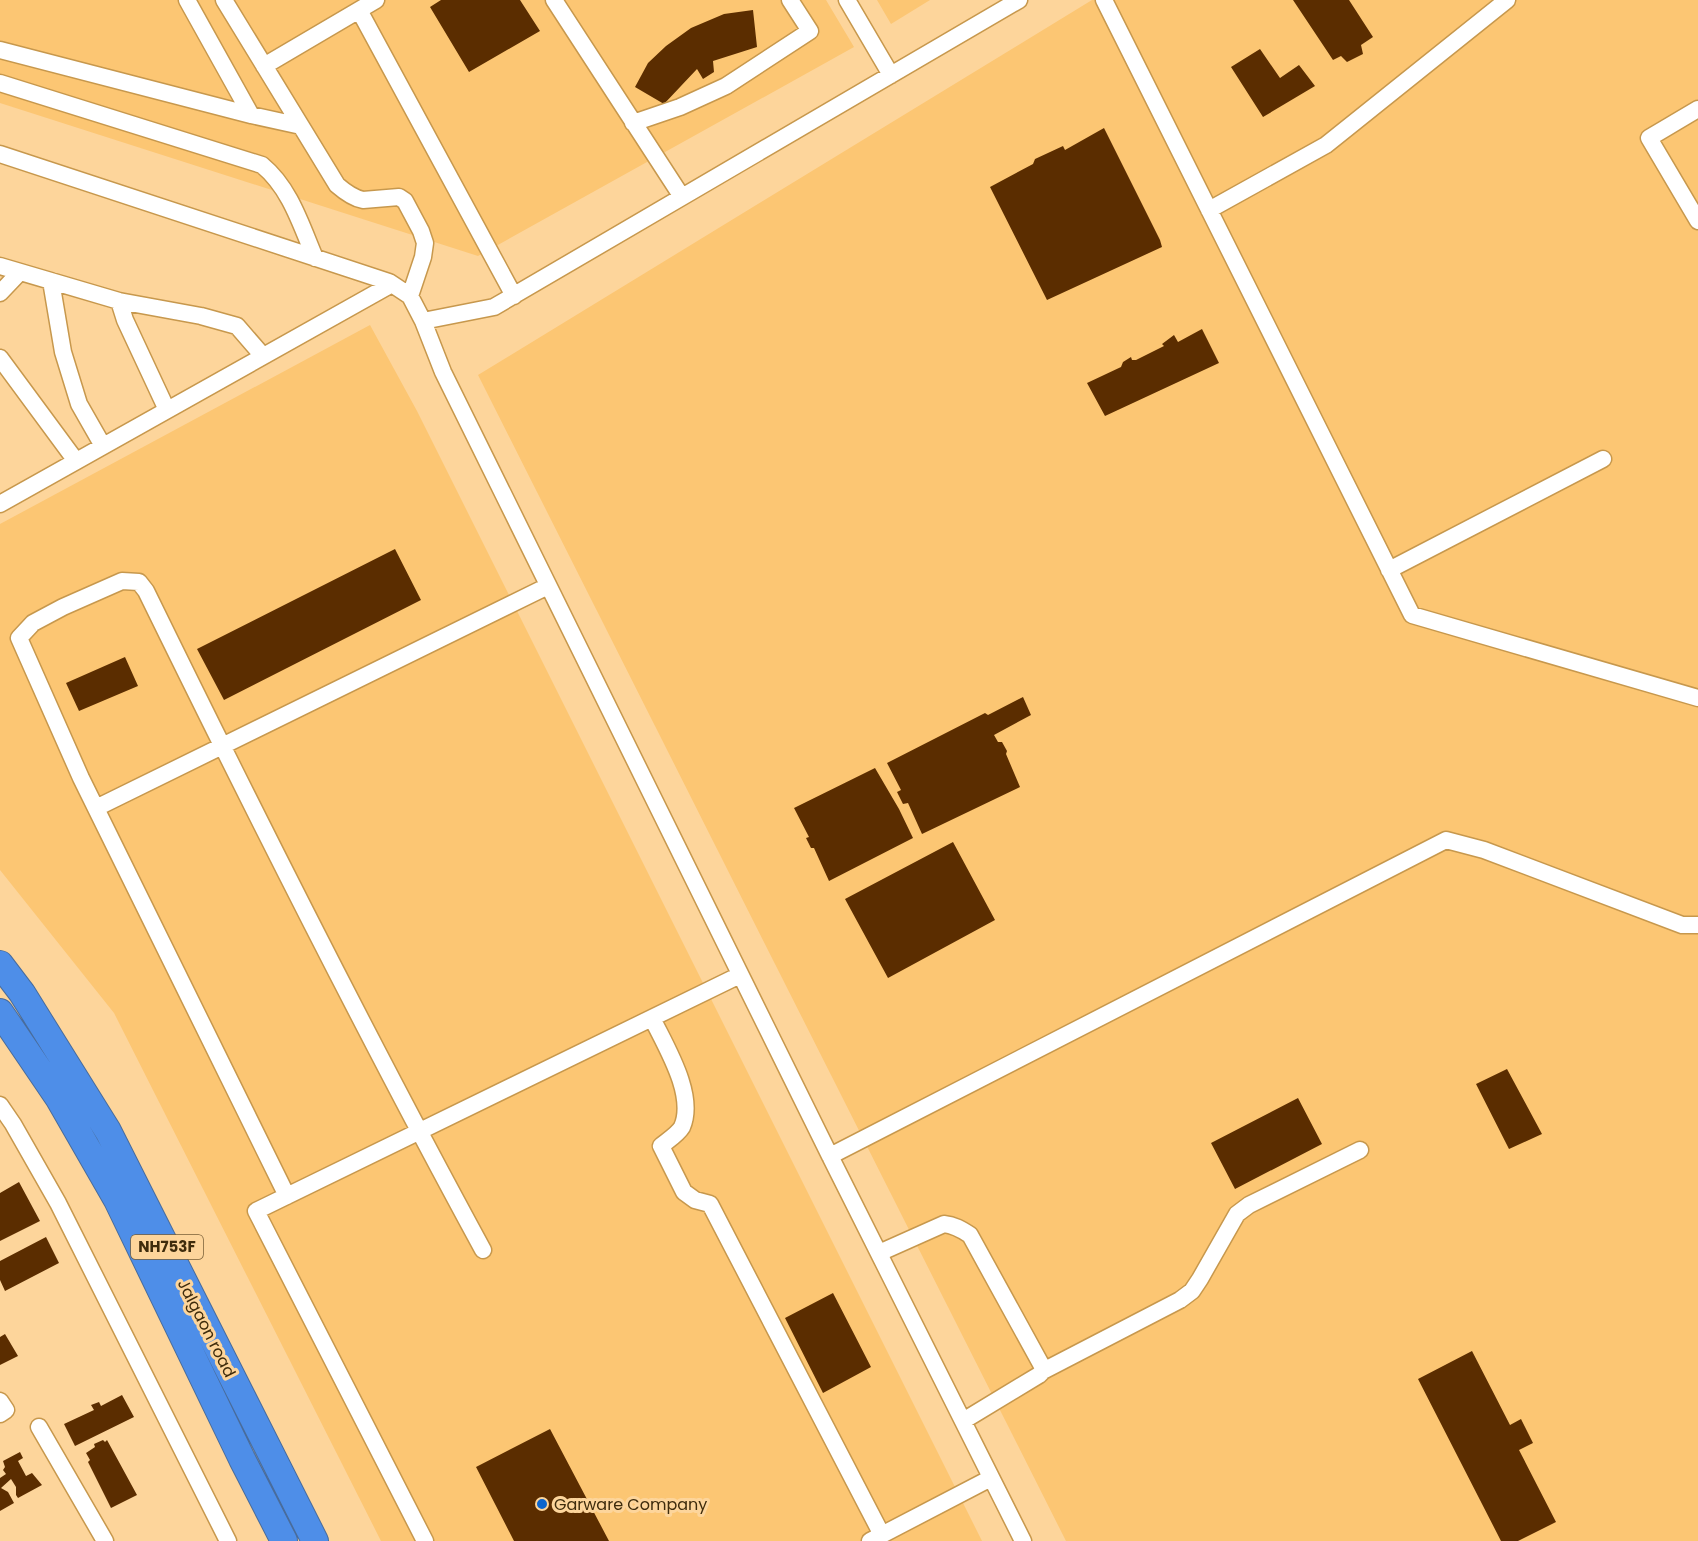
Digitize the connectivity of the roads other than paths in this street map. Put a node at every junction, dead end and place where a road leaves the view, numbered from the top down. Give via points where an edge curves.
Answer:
1 (187, 0) edge
2 (224, 0) edge
3 (376, 0) edge
4 (554, 0) edge
5 (790, 0) edge
6 (847, 0) edge
7 (1019, 0) edge
8 (1104, 0) edge
9 (1508, 0) edge
10 (359, 10) junction
11 (0, 50) edge
12 (264, 66) junction
13 (891, 75) junction
14 (0, 83) edge
15 (1698, 109) edge
16 (251, 115) junction
17 (633, 123) junction
18 (301, 126) junction
19 (0, 154) edge
20 (682, 197) junction
21 (1209, 210) junction
22 (1698, 221) edge
23 (315, 258) junction
24 (0, 266) edge
25 (20, 272) junction
26 (51, 281) junction
27 (392, 284) junction
28 (0, 293) edge
29 (410, 296) junction
30 (514, 296) junction
31 (119, 301) junction
32 (423, 321) junction
33 (264, 356) junction
34 (0, 358) edge
35 (167, 410) junction
36 (103, 446) junction
37 (1603, 459) dead end
38 (76, 461) junction
39 (0, 504) edge
40 (1389, 570) junction
41 (548, 586) junction
42 (1698, 698) edge
43 (222, 746) junction
44 (96, 808) junction
45 (1698, 925) edge
46 (0, 964) edge
47 (740, 975) junction
48 (24, 996) junction
49 (1, 1016) edge
50 (652, 1018) junction
51 (0, 1105) edge
52 (419, 1132) junction
53 (1360, 1150) dead end
54 (830, 1156) junction
55 (287, 1196) junction
56 (483, 1250) dead end
57 (879, 1253) junction
58 (1043, 1371) junction
59 (0, 1401) edge
60 (0, 1414) edge
61 (963, 1421) junction
62 (39, 1427) dead end
63 (991, 1478) junction
64 (876, 1538) edge
65 (105, 1541) edge
66 (228, 1541) edge
67 (284, 1541) edge
68 (315, 1541) edge
69 (425, 1541) edge
70 (1023, 1541) edge

1 - 16 street
2 - 12 street
3 - 10 street
4 - 17 street
5 - 17 street via 810,31 726,86
6 - 13 street
7 - 13 street
8 - 21 street
9 - 21 street via 1326,145
10 - 12 street
10 - 30 street
11 - 16 street
12 - 18 street
13 - 20 street
14 - 23 street via 262,165 284,189
15 - 22 street via 1649,138
16 - 18 street
17 - 20 street
18 - 29 street via 345,192 363,200 399,197 405,201 424,243
19 - 23 street
20 - 30 street
21 - 40 street
23 - 27 street
24 - 25 street
25 - 26 street
25 - 28 street
26 - 31 street
26 - 36 street via 63,352 75,393
27 - 29 street
27 - 33 street
29 - 32 street
30 - 32 street via 494,307
31 - 33 street via 237,326
31 - 35 street
32 - 41 street via 443,372
33 - 35 street
34 - 38 street
35 - 36 street
36 - 38 street
37 - 40 street
38 - 39 street
40 - 42 street via 1412,615
41 - 43 street
41 - 47 street
43 - 44 street
43 - 44 street via 139,582 122,581 63,607 33,623 19,638
43 - 52 street
44 - 55 street
45 - 54 street via 1682,925 1484,850 1446,840
46 - 48 highway, Jalgaon road / NH753F
47 - 50 street
47 - 54 street
48 - 49 street
48 - 68 highway, Jalgaon road / NH753F via 108,1131
49 - 67 highway, Jalgaon road / NH753F via 59,1099 117,1200
50 - 52 street
50 - 64 street via 679,1075 686,1103 681,1128 662,1146 684,1192 710,1204
51 - 66 street via 58,1203
52 - 55 street
52 - 56 street
53 - 58 street via 1237,1214 1200,1279 1180,1300
54 - 57 street
55 - 69 street via 255,1211
57 - 58 street via 944,1224 962,1229 970,1235
57 - 61 street
58 - 61 street
59 - 60 street via 6,1410
61 - 63 street
62 - 65 street
63 - 64 street
63 - 70 street

